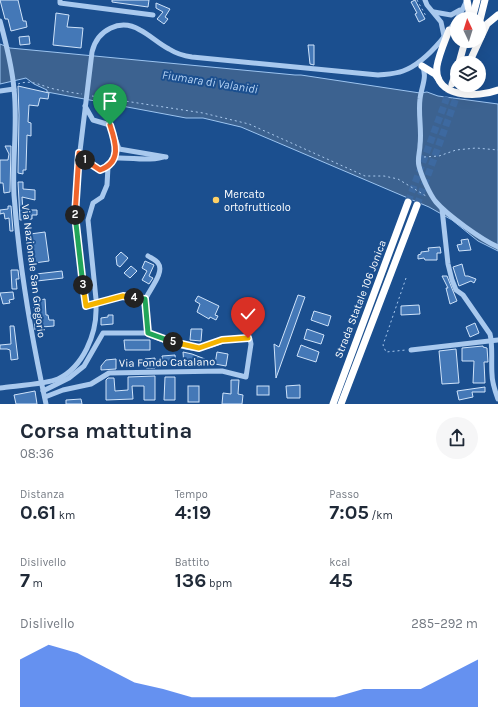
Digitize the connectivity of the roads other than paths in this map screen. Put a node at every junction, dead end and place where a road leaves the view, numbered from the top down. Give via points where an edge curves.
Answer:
1 (60, 0) edge
2 (425, 0) edge
3 (477, 0) edge
4 (485, 0) edge
5 (465, 4) edge
6 (432, 10) junction
7 (474, 12) edge
8 (482, 12) edge
9 (153, 15) dead end
10 (498, 15) edge
11 (0, 21) edge
12 (449, 30) junction
13 (444, 36) junction
14 (472, 56) edge
15 (421, 64) junction
16 (440, 80) junction
17 (14, 86) junction
18 (498, 90) edge
19 (0, 91) edge
20 (85, 106) junction
21 (116, 141) junction
22 (79, 153) junction
23 (115, 158) junction
24 (108, 167) junction
25 (408, 202) tunnel mouth
26 (417, 205) tunnel mouth
27 (442, 212) junction
28 (498, 247) edge
29 (148, 256) dead end
30 (96, 299) dead end
31 (145, 299) junction
32 (96, 308) dead end
33 (148, 333) junction
34 (492, 340) junction
35 (498, 340) edge
36 (411, 350) road end
37 (496, 386) edge
38 (0, 388) edge
39 (43, 391) junction
40 (45, 397) junction
41 (498, 399) edge
42 (46, 404) edge
43 (333, 404) edge
44 (342, 404) edge

1 - 9 street via 60,3
2 - 6 street
3 - 7 highway
4 - 8 highway
5 - 6 street via 451,15
5 - 12 street
6 - 13 street via 441,22
10 - 14 highway via 487,24
11 - 17 street, Via Nazionale San Gregorio
12 - 13 street
12 - 16 highway via 437,66
13 - 15 street
15 - 16 highway
15 - 20 street via 403,71 378,75 192,58 167,49 129,25 109,28 96,40
15 - 27 street via 425,78 420,98 419,167
16 - 18 highway via 447,89 462,94 484,94
17 - 19 street
17 - 39 street, Via Nazionale San Gregorio via 14,193 17,230 32,341
20 - 21 street via 93,120 110,125
20 - 22 street
21 - 23 street
21 - 23 street via 120,149 166,157 149,161
22 - 24 street via 100,170
22 - 31 street via 75,219 86,306 123,296
23 - 24 street
24 - 30 street via 107,185 102,197 93,203 88,220
25 - 43 highway, Strada Statale 106 Jonica
26 - 44 highway, Strada Statale 106 Jonica
27 - 28 street
27 - 34 street via 452,280 456,290 463,295
29 - 31 street via 159,264 160,268 157,279
31 - 33 street
32 - 38 street via 97,321 92,338 74,368 57,380
33 - 39 street via 103,333 84,366 69,378
33 - 40 street, Via Fondo Catalano via 183,346 199,348 222,340 248,338 251,344 246,377 222,371 109,373 91,384
34 - 35 street
34 - 36 street
34 - 37 street via 492,377
37 - 41 street
39 - 40 street, Via Nazionale San Gregorio
40 - 42 street, Via Nazionale San Gregorio

